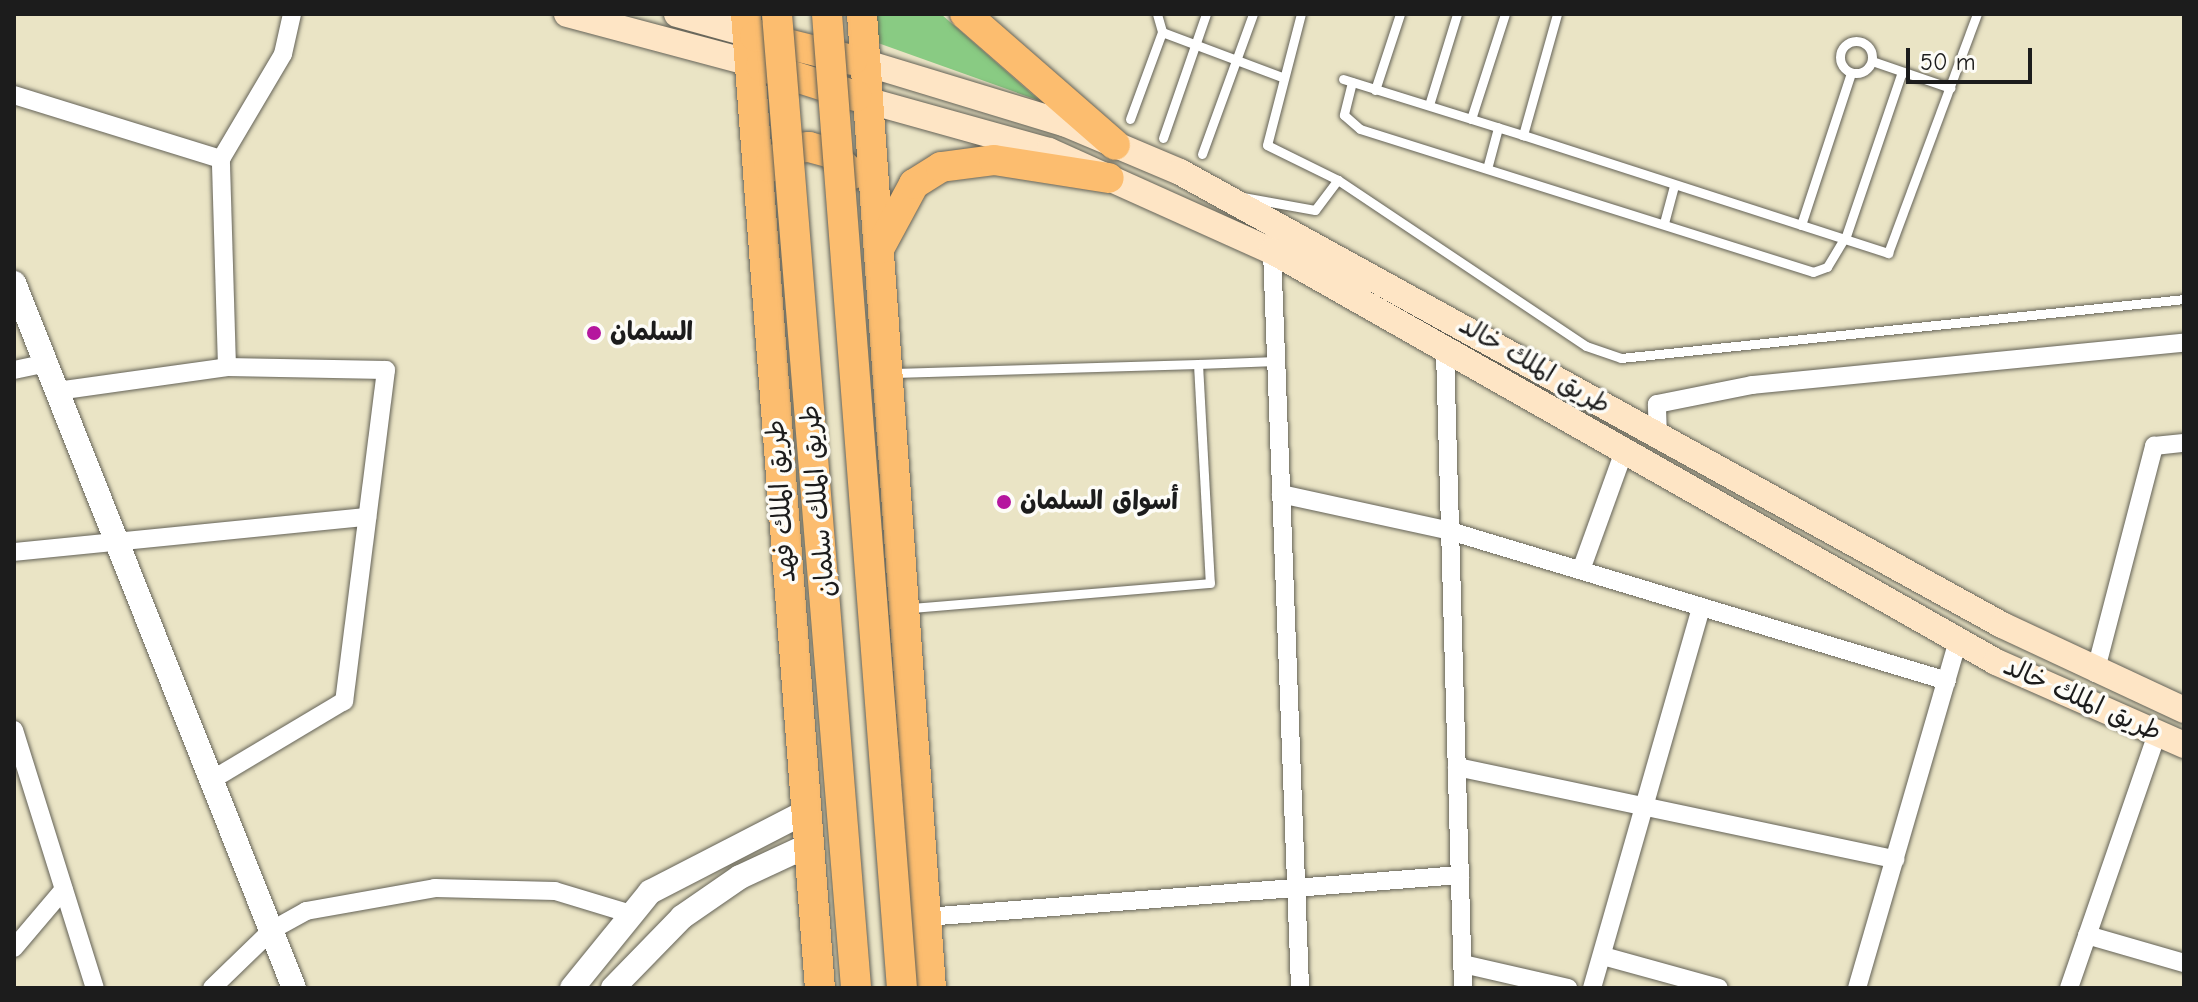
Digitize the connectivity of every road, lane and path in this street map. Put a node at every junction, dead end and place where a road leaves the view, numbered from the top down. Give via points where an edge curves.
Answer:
1 (292, 14) edge
2 (567, 14) edge
3 (677, 14) edge
4 (777, 14) edge
5 (827, 14) edge
6 (862, 14) edge
7 (965, 14) edge
8 (1157, 14) edge
9 (1206, 14) edge
10 (1253, 14) edge
11 (1301, 14) edge
12 (1400, 14) edge
13 (1457, 14) edge
14 (1505, 14) edge
15 (1557, 14) edge
16 (1977, 14) edge
17 (1162, 32) junction
18 (747, 36) edge
19 (1196, 45) junction
20 (1239, 60) junction
21 (1872, 61) junction
22 (866, 63) junction
23 (1902, 72) junction
24 (1851, 73) junction
25 (1282, 77) junction
26 (1951, 88) junction
27 (1375, 90) junction
28 (14, 95) edge
29 (866, 100) junction
30 (1429, 105) junction
31 (1471, 119) junction
32 (1498, 127) junction
33 (1122, 132) junction
34 (1523, 135) junction
35 (1163, 138) dead end
36 (1202, 154) dead end
37 (221, 159) junction
38 (1488, 165) junction
39 (1109, 178) junction
40 (1338, 180) junction
41 (1674, 186) junction
42 (1230, 198) junction
43 (1664, 223) junction
44 (1801, 225) junction
45 (1845, 239) junction
46 (1272, 251) junction
47 (874, 259) junction
48 (763, 262) junction
49 (14, 283) edge
50 (2184, 299) edge
51 (2184, 343) edge
52 (1445, 351) junction
53 (1276, 361) junction
54 (47, 363) junction
55 (1198, 364) junction
56 (227, 367) junction
57 (14, 370) edge
58 (884, 374) junction
59 (57, 391) junction
60 (1658, 437) junction
61 (2184, 443) edge
62 (1624, 451) junction
63 (1281, 494) junction
64 (367, 517) junction
65 (1450, 531) junction
66 (116, 542) junction
67 (14, 552) edge
68 (1581, 570) junction
69 (1701, 607) junction
70 (902, 608) junction
71 (1958, 640) junction
72 (2095, 673) junction
73 (1947, 681) junction
74 (2184, 710) edge
75 (14, 730) edge
76 (2157, 734) junction
77 (2184, 745) edge
78 (1457, 767) junction
79 (215, 778) junction
80 (1643, 806) junction
81 (807, 811) junction
82 (809, 845) junction
83 (1895, 859) junction
84 (1460, 875) junction
85 (1296, 888) junction
86 (64, 889) junction
87 (631, 914) junction
88 (926, 917) junction
89 (272, 930) junction
90 (2087, 935) junction
91 (14, 948) edge
92 (1603, 956) junction
93 (2184, 963) edge
94 (1463, 964) junction
95 (1686, 984) edge
96 (95, 988) edge
97 (212, 988) edge
98 (294, 988) edge
99 (572, 988) edge
100 (613, 988) edge
101 (820, 988) edge
102 (856, 988) edge
103 (902, 988) edge
104 (931, 988) edge
105 (1300, 988) edge
106 (1463, 988) edge
107 (1568, 988) edge
108 (1592, 988) edge
109 (1719, 988) edge
110 (1857, 988) edge
111 (2069, 988) edge

1 - 37 street via 283,54
2 - 18 main road
3 - 18 main road
4 - 102 main road, طريق الملك سلمان, bridge
5 - 103 main road, طريق الملك سلمان, bridge
6 - 22 main road
7 - 33 main road
8 - 17 lane
9 - 19 lane
10 - 20 lane
11 - 25 lane
12 - 27 lane
13 - 30 lane
14 - 31 lane
15 - 34 lane
16 - 26 lane
17 - 19 lane
17 - 33 lane
18 - 22 main road
18 - 29 main road
18 - 48 main road, طريق الملك فهد
19 - 20 lane
19 - 35 lane
20 - 25 lane
20 - 36 lane
21 - 23 lane
21 - 24 lane
21 - 24 lane via 1860,41 1844,45 1840,61
22 - 29 main road
22 - 33 main road, طريق الملك خالد
23 - 26 lane
23 - 45 lane
24 - 44 lane
25 - 40 lane via 1267,145
26 - 45 lane via 1895,246 1888,253
27 - 30 lane
27 - 38 lane via 1347,80 1344,115 1360,129
28 - 37 street
29 - 39 main road, طريق الملك خالد via 1049,151
29 - 47 main road
30 - 31 lane
31 - 32 lane
32 - 34 lane
32 - 38 lane
33 - 42 main road, طريق الملك خالد
34 - 41 lane
37 - 56 street
38 - 43 lane
39 - 46 main road, طريق الملك خالد
39 - 47 main road via 994,160 941,167 914,184 892,214
40 - 42 lane via 1315,210 1296,212 1259,195
40 - 50 lane via 1586,346 1621,358
41 - 43 lane
41 - 44 lane
42 - 60 main road, طريق الملك خالد
43 - 45 lane via 1813,272 1827,267
44 - 45 lane
46 - 52 main road, طريق الملك خالد
46 - 53 street
47 - 48 main road via 857,178 831,153 809,147 789,149 766,169
47 - 58 main road
48 - 81 main road, طريق الملك فهد
49 - 54 street
51 - 60 street via 1752,385 1657,404
52 - 62 main road, طريق الملك خالد
52 - 65 street
53 - 55 lane
53 - 63 street
54 - 57 street
54 - 59 street
55 - 58 lane
55 - 70 lane via 1210,583
56 - 59 street
56 - 64 street via 386,370
58 - 70 main road
59 - 66 street
60 - 72 main road, طريق الملك خالد
61 - 72 street via 2154,446
62 - 68 street
62 - 71 main road, طريق الملك خالد
63 - 65 street
63 - 85 street
64 - 66 street
64 - 79 street via 344,701
65 - 68 street
65 - 78 street
66 - 67 street
66 - 79 street
68 - 69 street
69 - 73 street
69 - 80 street
70 - 88 main road
71 - 73 street
71 - 76 main road, طريق الملك خالد
72 - 74 main road, طريق الملك خالد
73 - 83 street
75 - 86 street
76 - 77 main road, طريق الملك خالد
76 - 90 street
78 - 80 street
78 - 84 street
79 - 89 street
80 - 83 street
80 - 92 street
81 - 82 main road, طريق الملك فهد
81 - 87 street via 650,892
82 - 100 street via 740,877 682,917
82 - 101 main road, طريق الملك فهد
83 - 110 street
84 - 85 street
84 - 94 street
85 - 88 street
85 - 105 street
86 - 91 street
86 - 96 street
87 - 89 street via 555,891 435,888 306,911
87 - 99 street
88 - 104 main road
89 - 97 street
89 - 98 street
90 - 93 street
90 - 111 street
92 - 95 street
92 - 108 street
94 - 106 street
94 - 107 street
95 - 109 street

